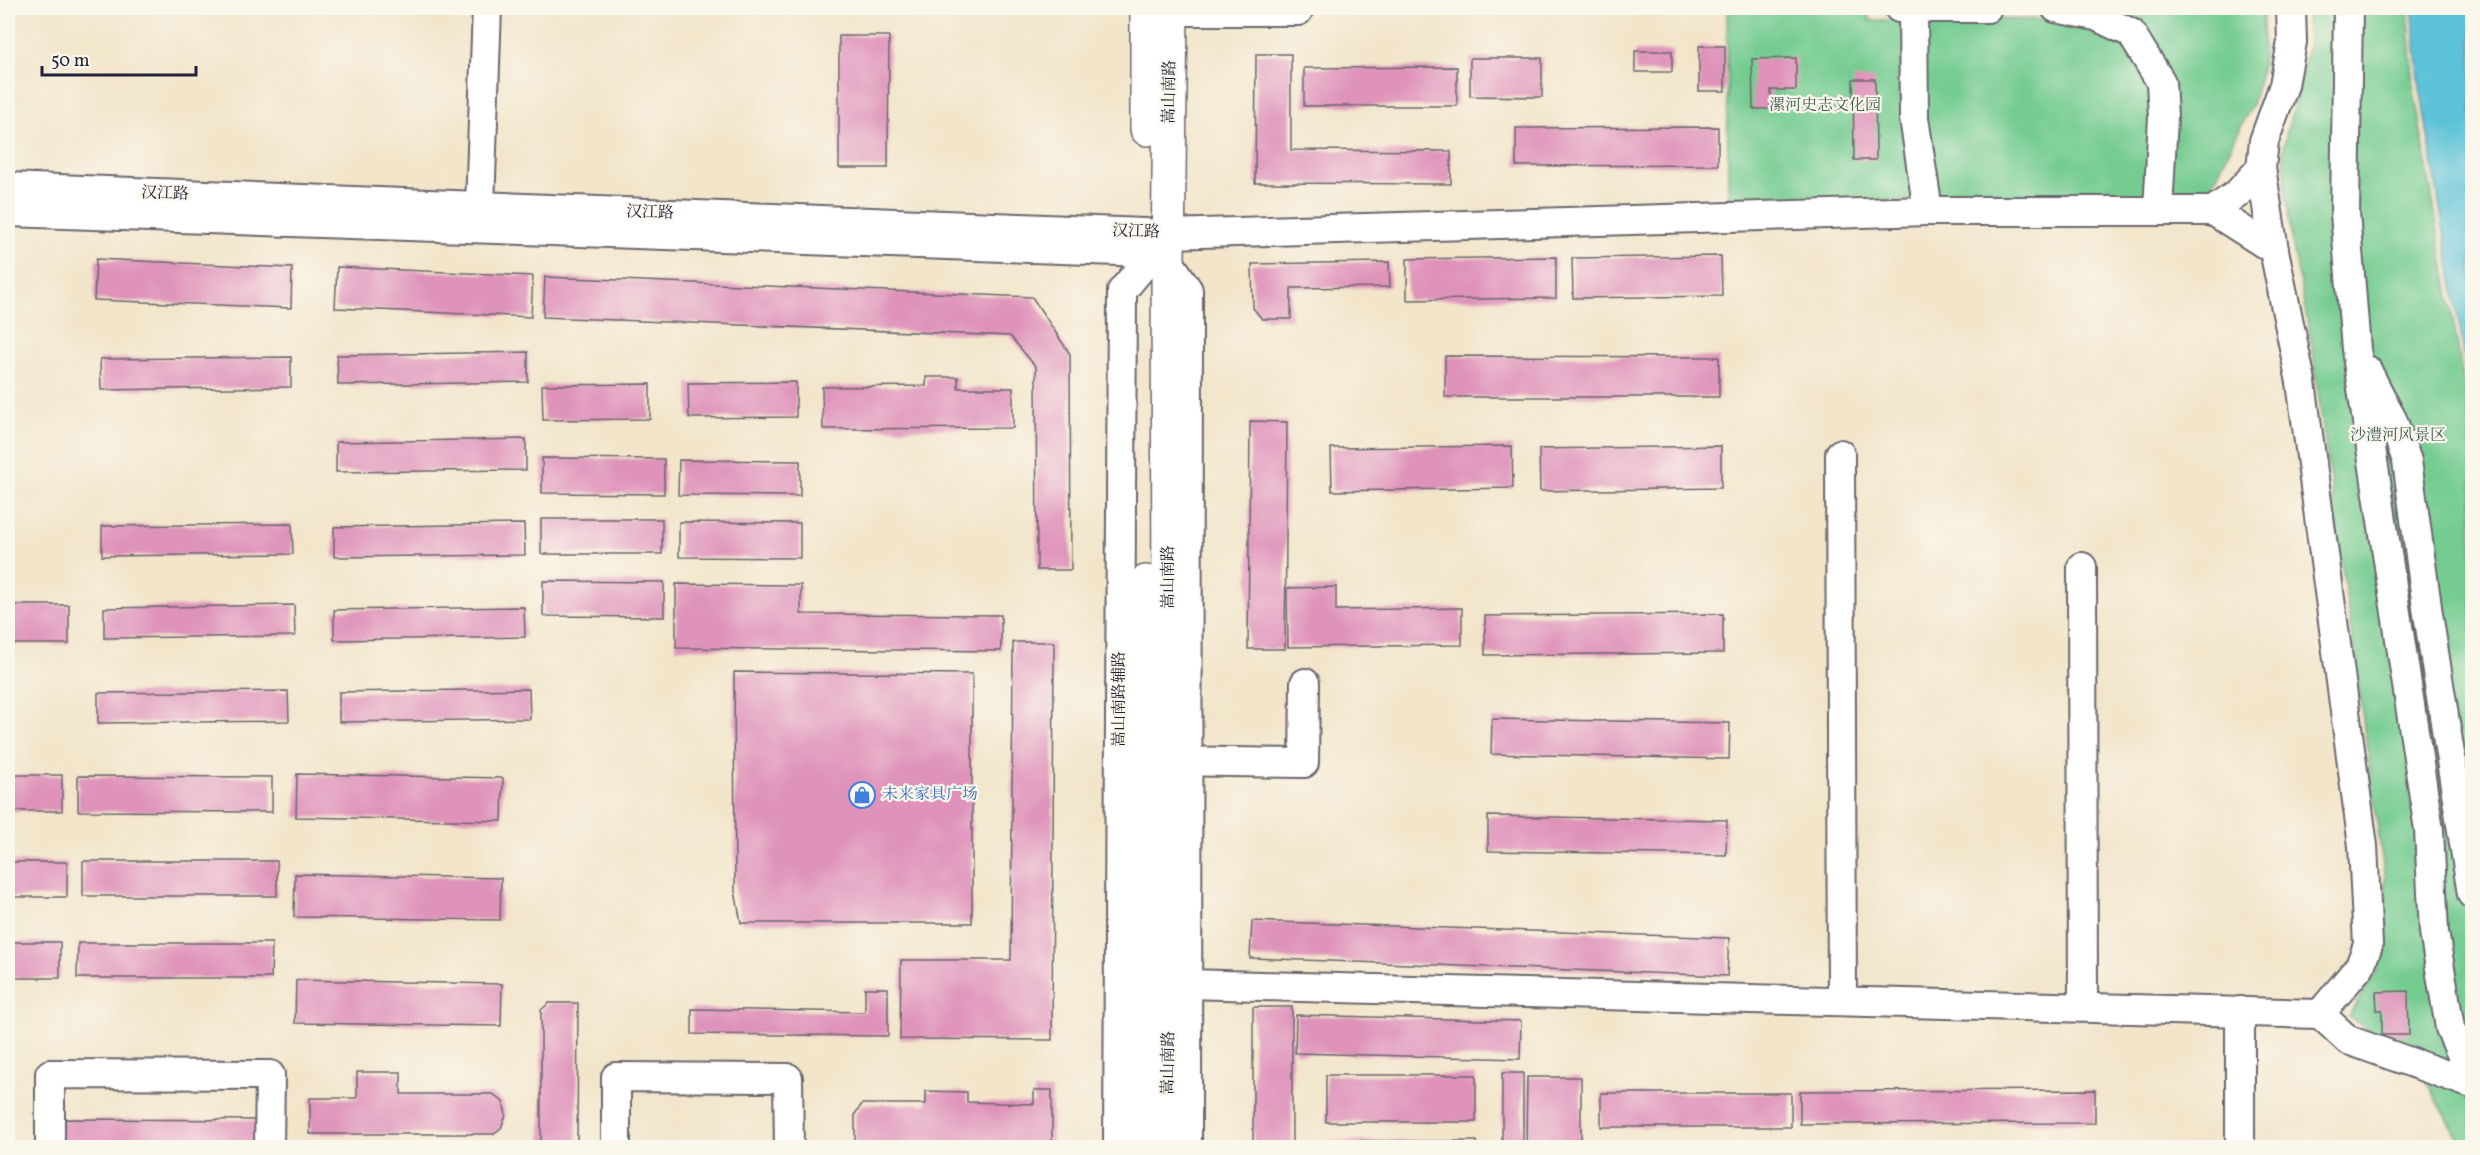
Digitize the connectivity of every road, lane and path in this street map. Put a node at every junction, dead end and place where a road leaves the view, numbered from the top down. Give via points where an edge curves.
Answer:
1 (487, 8) edge
2 (1298, 8) edge
3 (1899, 8) edge
4 (1912, 8) edge
5 (1956, 8) edge
6 (1987, 8) edge
7 (2056, 8) edge
8 (2291, 8) edge
9 (2348, 8) edge
10 (1163, 9) edge
11 (2261, 168) junction
12 (8, 187) edge
13 (480, 206) junction
14 (1928, 211) junction
15 (2158, 211) junction
16 (2213, 211) junction
17 (8, 212) edge
18 (1156, 248) junction
19 (2274, 250) junction
20 (2356, 349) junction
21 (1840, 454) dead end
22 (2082, 567) dead end
23 (1305, 683) dead end
24 (1168, 761) junction
25 (2472, 894) edge
26 (1168, 983) junction
27 (1842, 1001) junction
28 (2083, 1007) junction
29 (2240, 1011) junction
30 (2320, 1014) junction
31 (1144, 1049) junction
32 (1118, 1075) junction
33 (2472, 1079) edge
34 (2472, 1084) edge
35 (50, 1148) edge
36 (269, 1148) edge
37 (615, 1148) edge
38 (789, 1148) edge
39 (1118, 1148) edge
40 (1143, 1148) edge
41 (1168, 1148) edge
42 (1187, 1148) edge
43 (2240, 1148) edge

1 - 13 street
2 - 10 street
3 - 4 street
4 - 5 street
4 - 14 street via 1914,118
5 - 6 street
7 - 15 street via 2096,16 2131,33 2161,82
8 - 11 street via 2292,42 2284,86 2264,141
9 - 20 street via 2345,213
10 - 18 main road, 嵩山南路
11 - 16 street via 2237,194
11 - 19 street
12 - 13 street, 汉江路
13 - 18 street, 汉江路
14 - 15 street
14 - 18 street
15 - 16 street
16 - 19 street
17 - 18 street, 汉江路
18 - 24 main road, 嵩山南路
18 - 24 street via 1188,290
18 - 32 street, 嵩山南路辅路 via 1122,291
19 - 30 street via 2301,382 2363,857 2368,945 2360,966
20 - 25 street via 2393,421 2407,461
20 - 33 street via 2429,830 2436,943 2450,1028
21 - 27 street
22 - 28 street
23 - 24 street via 1304,763
24 - 26 main road, 嵩山南路
24 - 26 street
26 - 27 street
26 - 31 main road, 嵩山南路
26 - 41 main road, 嵩山南路
26 - 42 street
27 - 28 street
28 - 29 street
29 - 30 street
29 - 43 street
30 - 34 street via 2348,1040
31 - 32 street
31 - 40 main road, 嵩山南路
32 - 39 street, 嵩山南路辅路
35 - 36 street via 50,1074 270,1075
37 - 38 street via 616,1077 627,1077 788,1078

